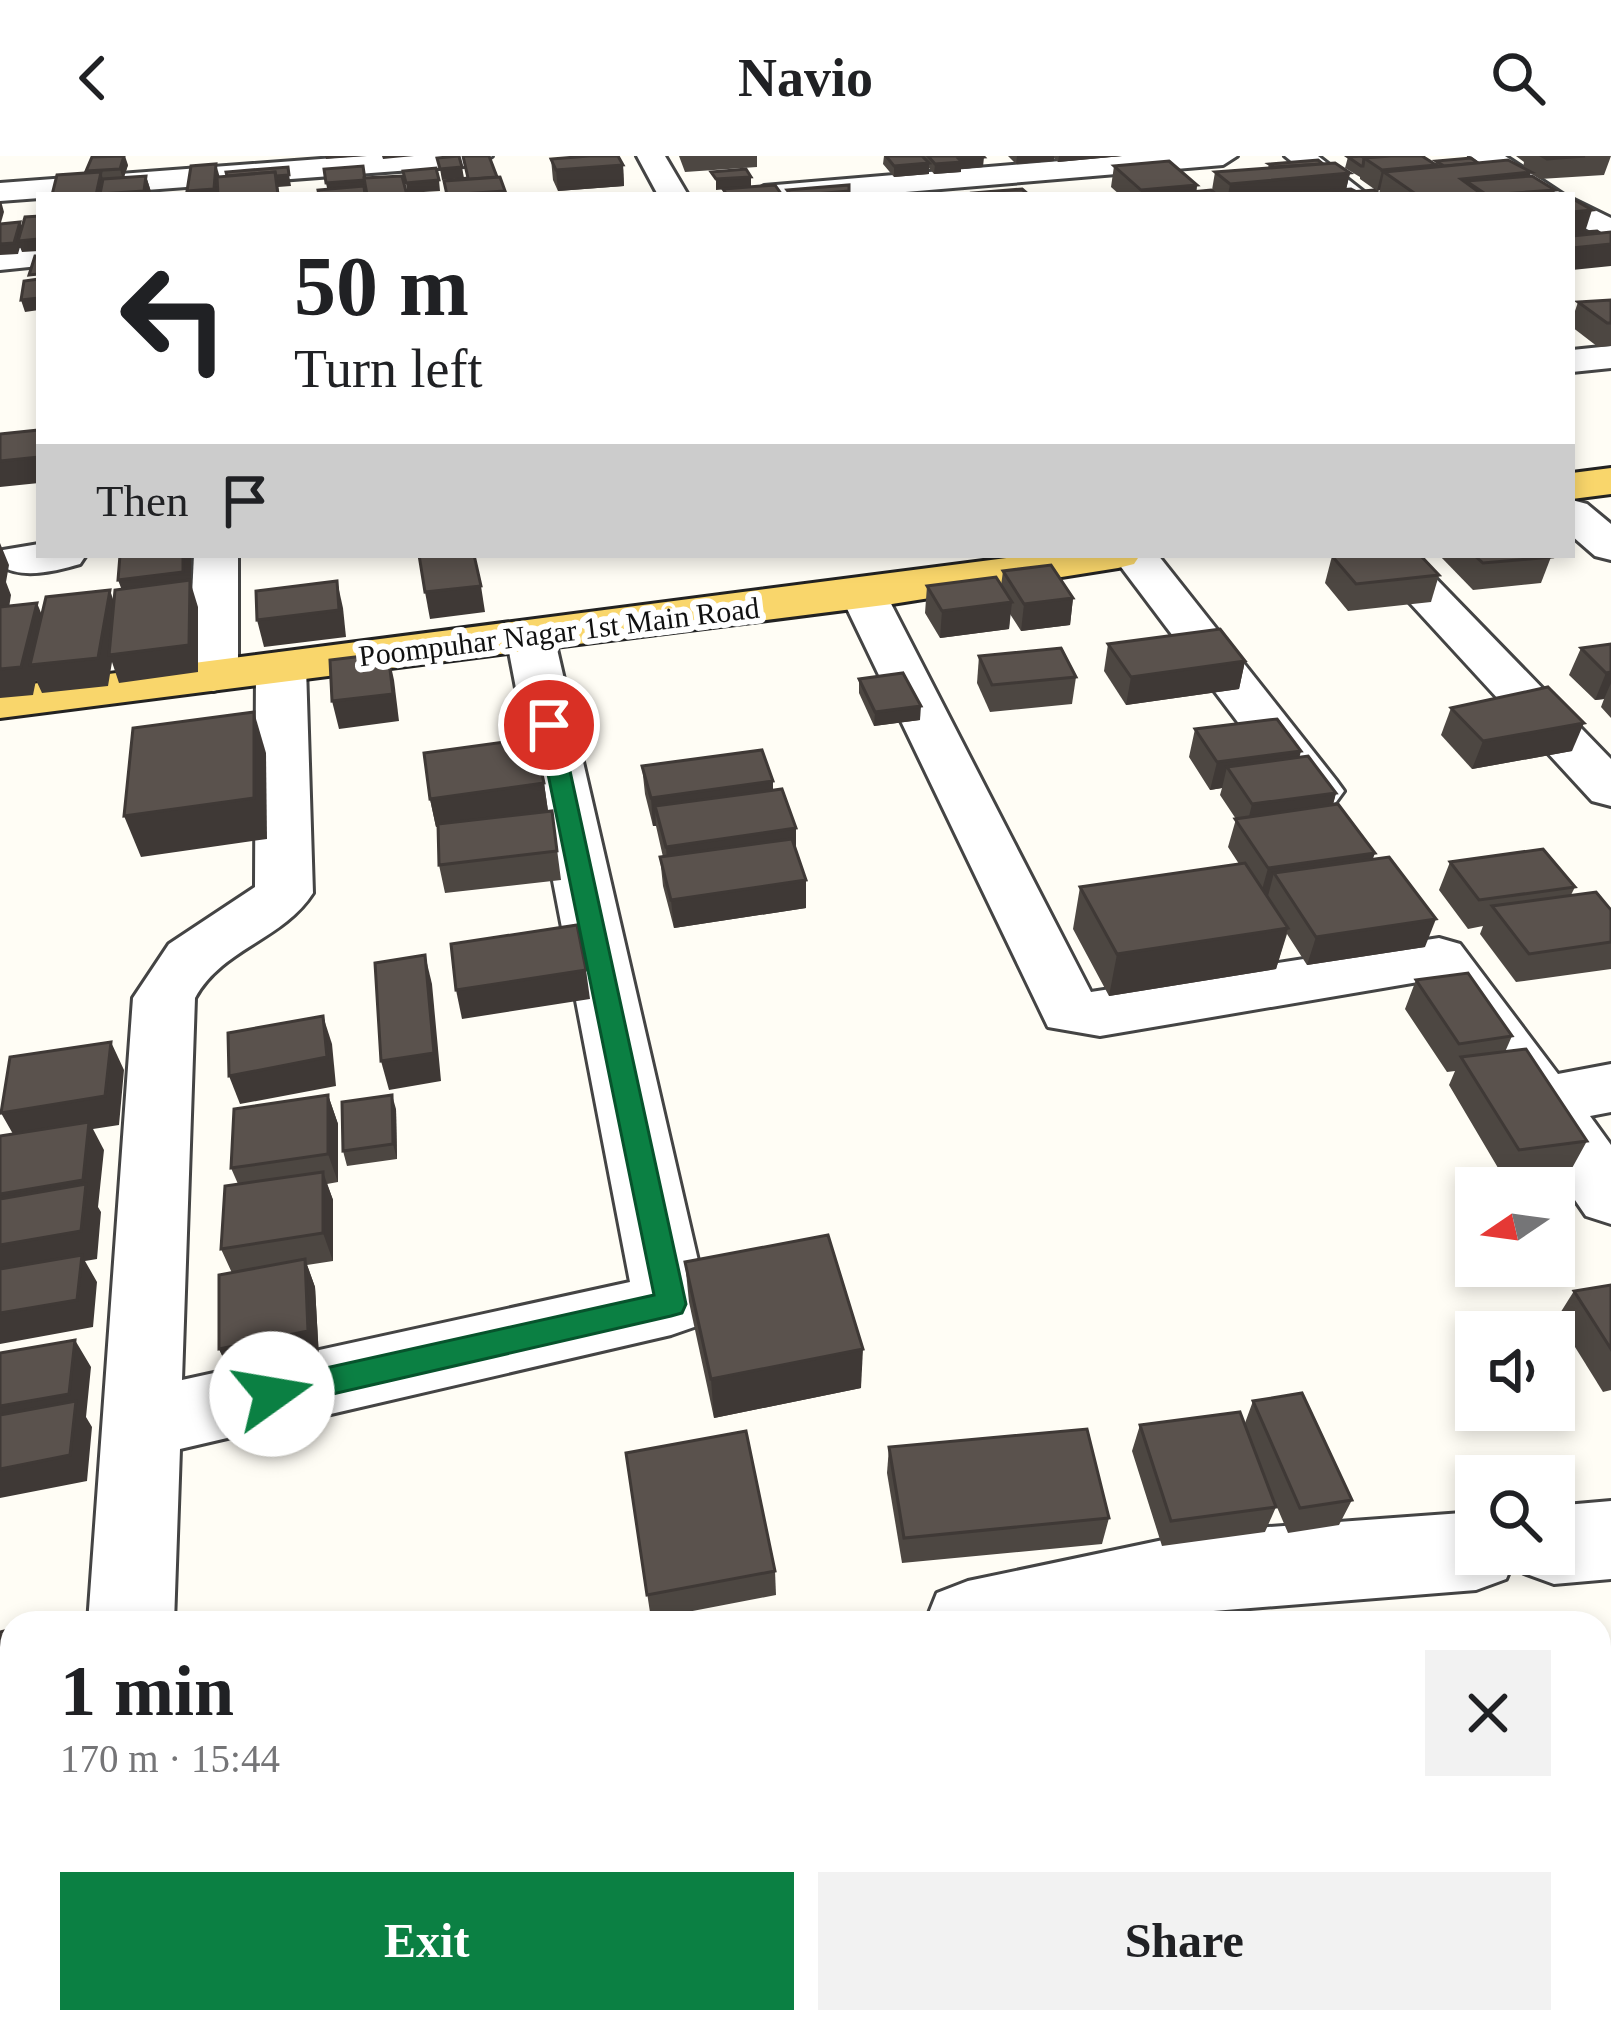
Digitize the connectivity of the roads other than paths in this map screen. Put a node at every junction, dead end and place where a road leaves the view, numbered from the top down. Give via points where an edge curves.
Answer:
1 (651, 156) edge
2 (820, 156) edge
3 (1223, 156) edge
4 (1299, 156) edge
5 (1484, 156) edge
6 (462, 157) edge
7 (1147, 162) junction
8 (135, 169) edge
9 (284, 174) edge
10 (993, 176) edge
11 (0, 192) edge
12 (671, 192) edge
13 (848, 192) edge
14 (1181, 192) edge
15 (1348, 192) edge
16 (1545, 192) edge
17 (1575, 210) edge
18 (1611, 232) edge
19 (36, 256) edge
20 (0, 260) edge
21 (1611, 481) edge
22 (1575, 486) edge
23 (1575, 516) edge
24 (1611, 547) edge
25 (37, 558) edge
26 (216, 558) edge
27 (1089, 558) edge
28 (1136, 558) edge
29 (1391, 558) edge
30 (19, 560) dead end
31 (876, 580) edge
32 (530, 636) junction
33 (281, 668) junction
34 (213, 676) junction
35 (0, 703) edge
36 (1611, 790) edge
37 (1344, 826) edge
38 (1398, 902) edge
39 (1439, 958) junction
40 (1611, 1088) edge
41 (1544, 1101) junction
42 (1611, 1197) edge
43 (140, 1424) junction
44 (1611, 1540) edge
45 (1575, 1543) edge
46 (1455, 1553) edge
47 (1123, 1607) edge
48 (132, 1611) edge
49 (1084, 1611) edge

1 - 12 street
2 - 13 street
3 - 7 street
4 - 15 street
5 - 16 street
6 - 9 street
7 - 10 street
7 - 14 street
8 - 9 street
8 - 11 street
10 - 13 street
17 - 18 street
19 - 20 street
21 - 22 main road
23 - 24 street
25 - 30 street
26 - 34 street
27 - 31 main road, Poompuhar Nagar 1st Main Road
28 - 37 street
29 - 36 street
31 - 32 main road, Poompuhar Nagar 1st Main Road
31 - 39 street via 1070,1012 1100,1014
32 - 33 main road, Poompuhar Nagar 1st Main Road
32 - 43 street via 671,1304
33 - 34 main road, Poompuhar Nagar 1st Main Road
33 - 43 street via 284,892 179,966 164,998
34 - 35 main road, Poompuhar Nagar 1st Main Road
38 - 39 street
39 - 41 street
40 - 41 street
41 - 42 street
43 - 48 street
44 - 45 street
46 - 47 street via 1201,1572
47 - 49 street

